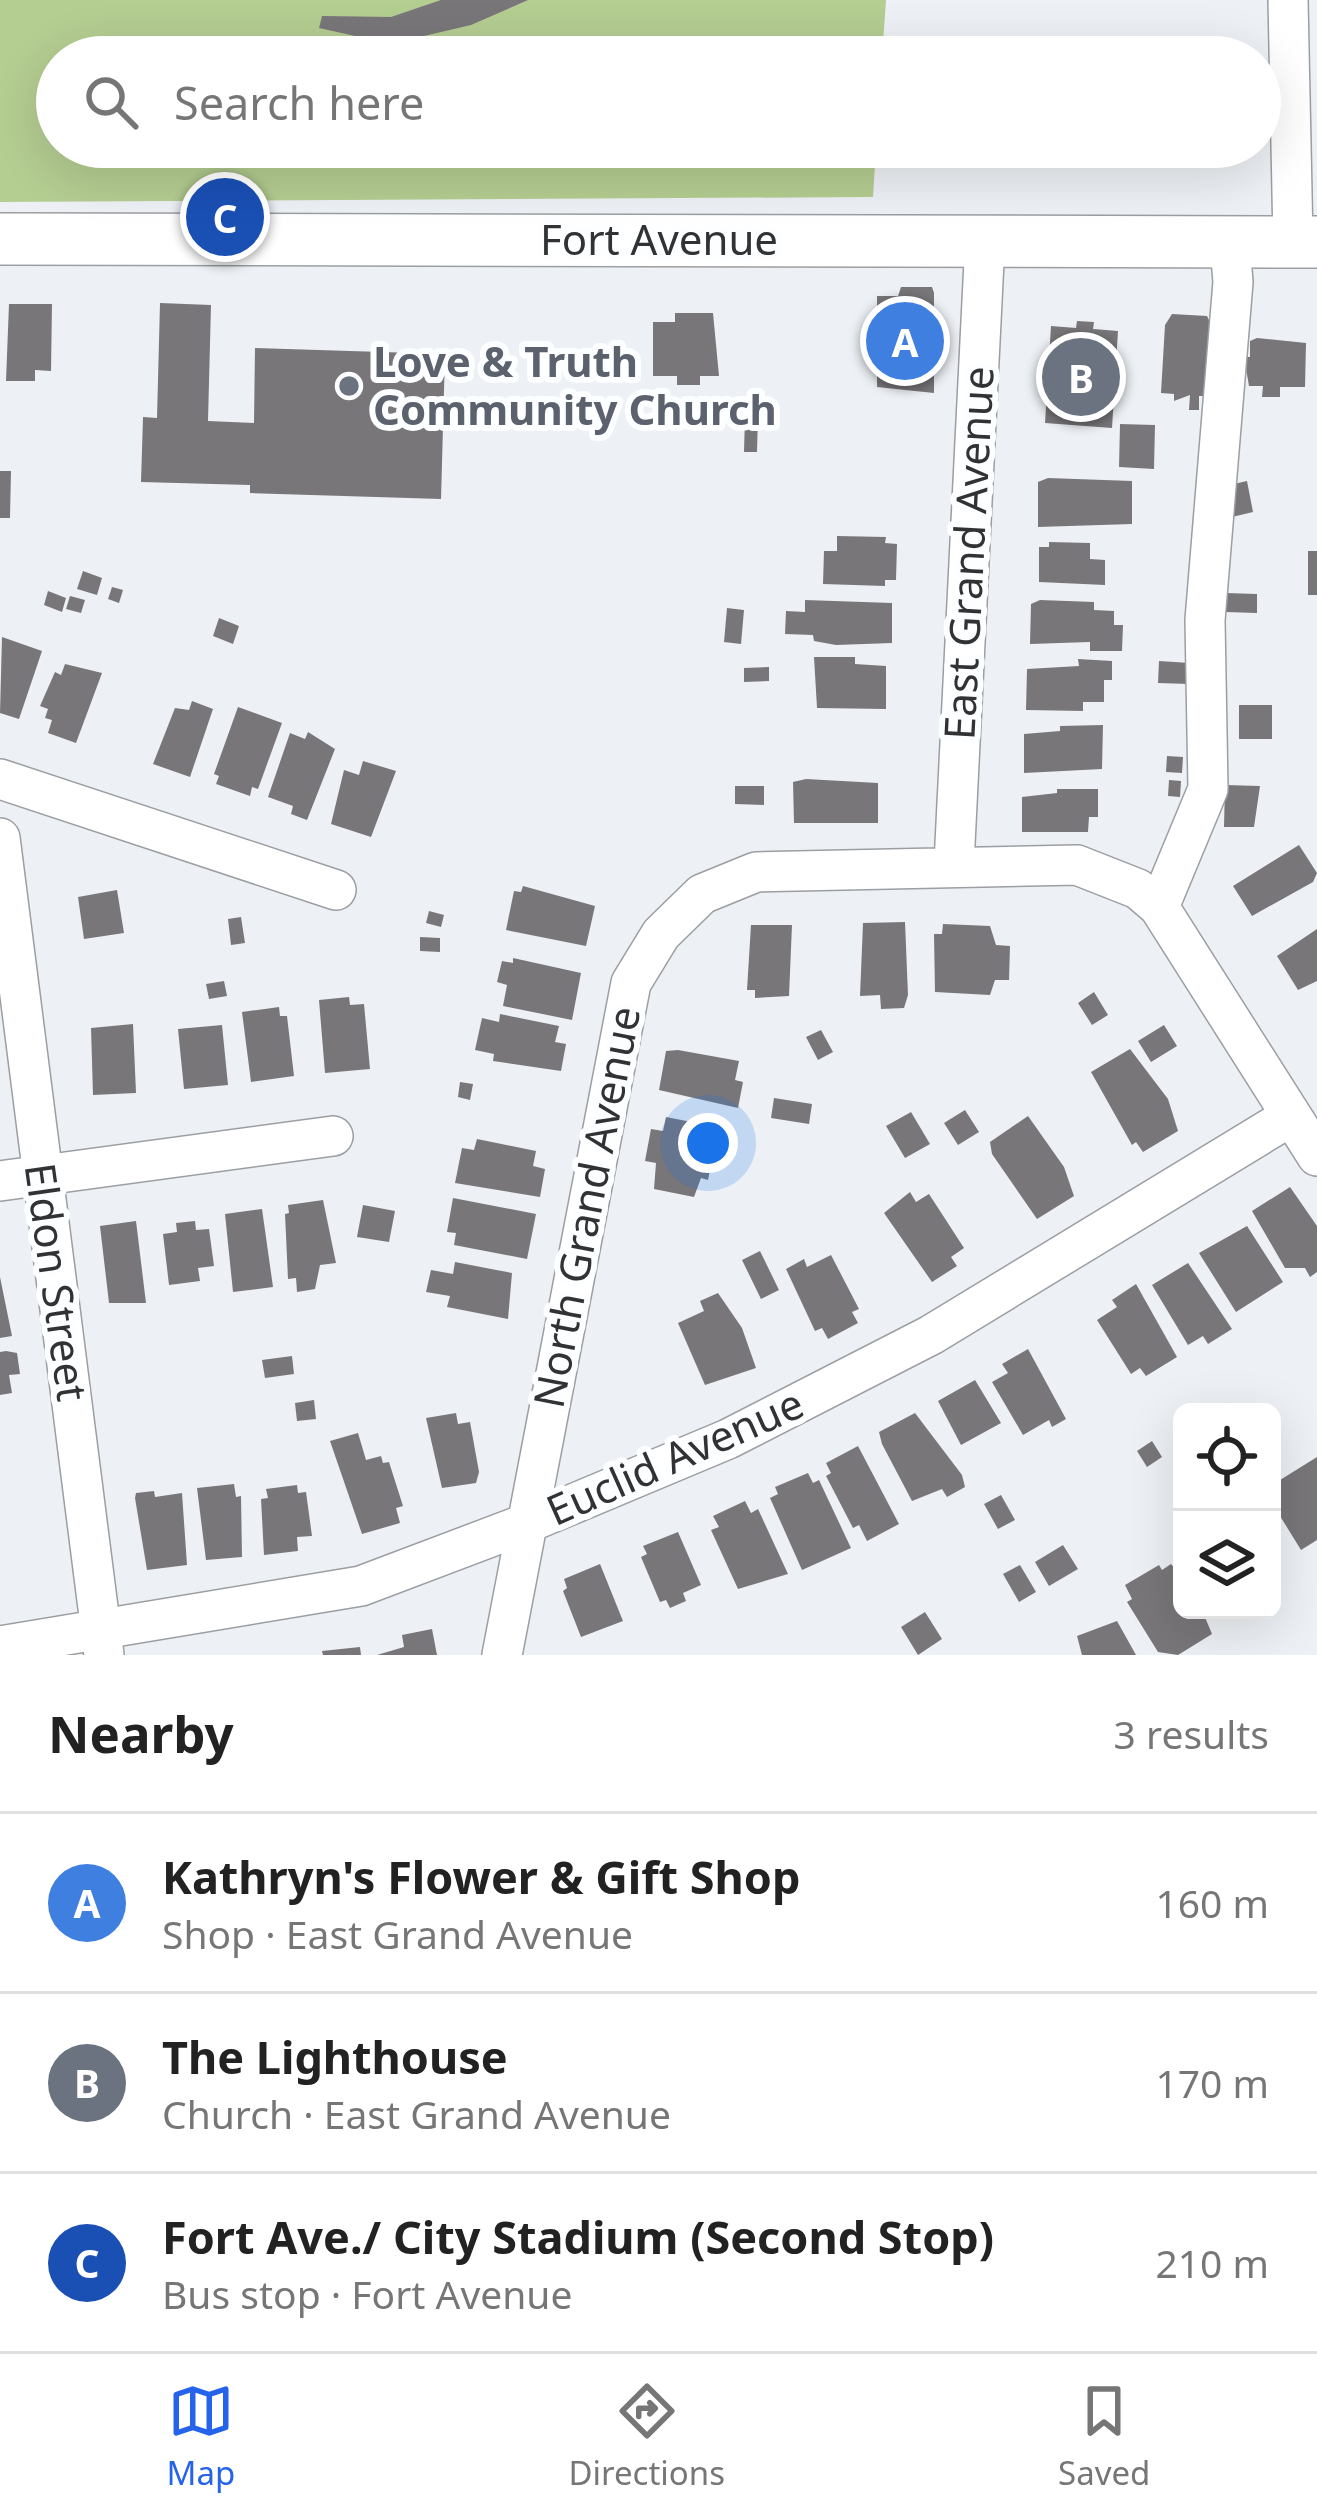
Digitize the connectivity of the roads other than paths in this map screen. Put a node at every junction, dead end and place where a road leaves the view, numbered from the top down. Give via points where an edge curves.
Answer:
1 (1288, 0) edge
2 (0, 239) edge
3 (985, 242) junction
4 (1305, 242) edge
5 (1230, 244) junction
6 (0, 779) edge
7 (0, 838) edge
8 (954, 865) junction
9 (336, 890) dead end
10 (1159, 907) junction
11 (1291, 1116) junction
12 (332, 1136) dead end
13 (1317, 1156) edge
14 (42, 1176) junction
15 (0, 1181) edge
16 (525, 1524) junction
17 (103, 1643) edge
18 (0, 1646) edge
19 (502, 1655) edge

1 - 4 street
2 - 3 main road, Fort Avenue
3 - 5 main road, Fort Avenue
3 - 8 street, East Grand Avenue
4 - 5 main road, Fort Avenue
5 - 10 street via 1205,620 1208,789
6 - 9 street
7 - 14 street, Eldon Street
8 - 10 street, North Grand Avenue via 1077,865 1138,889
8 - 16 street, North Grand Avenue via 756,872 702,895 661,934 631,983
10 - 11 street
11 - 13 street
11 - 16 street, Euclid Avenue via 931,1335 728,1439
12 - 14 street
14 - 15 street
14 - 17 street, Eldon Street
16 - 17 street, Euclid Avenue via 362,1586
16 - 19 street, North Grand Avenue
17 - 18 street, Euclid Avenue

